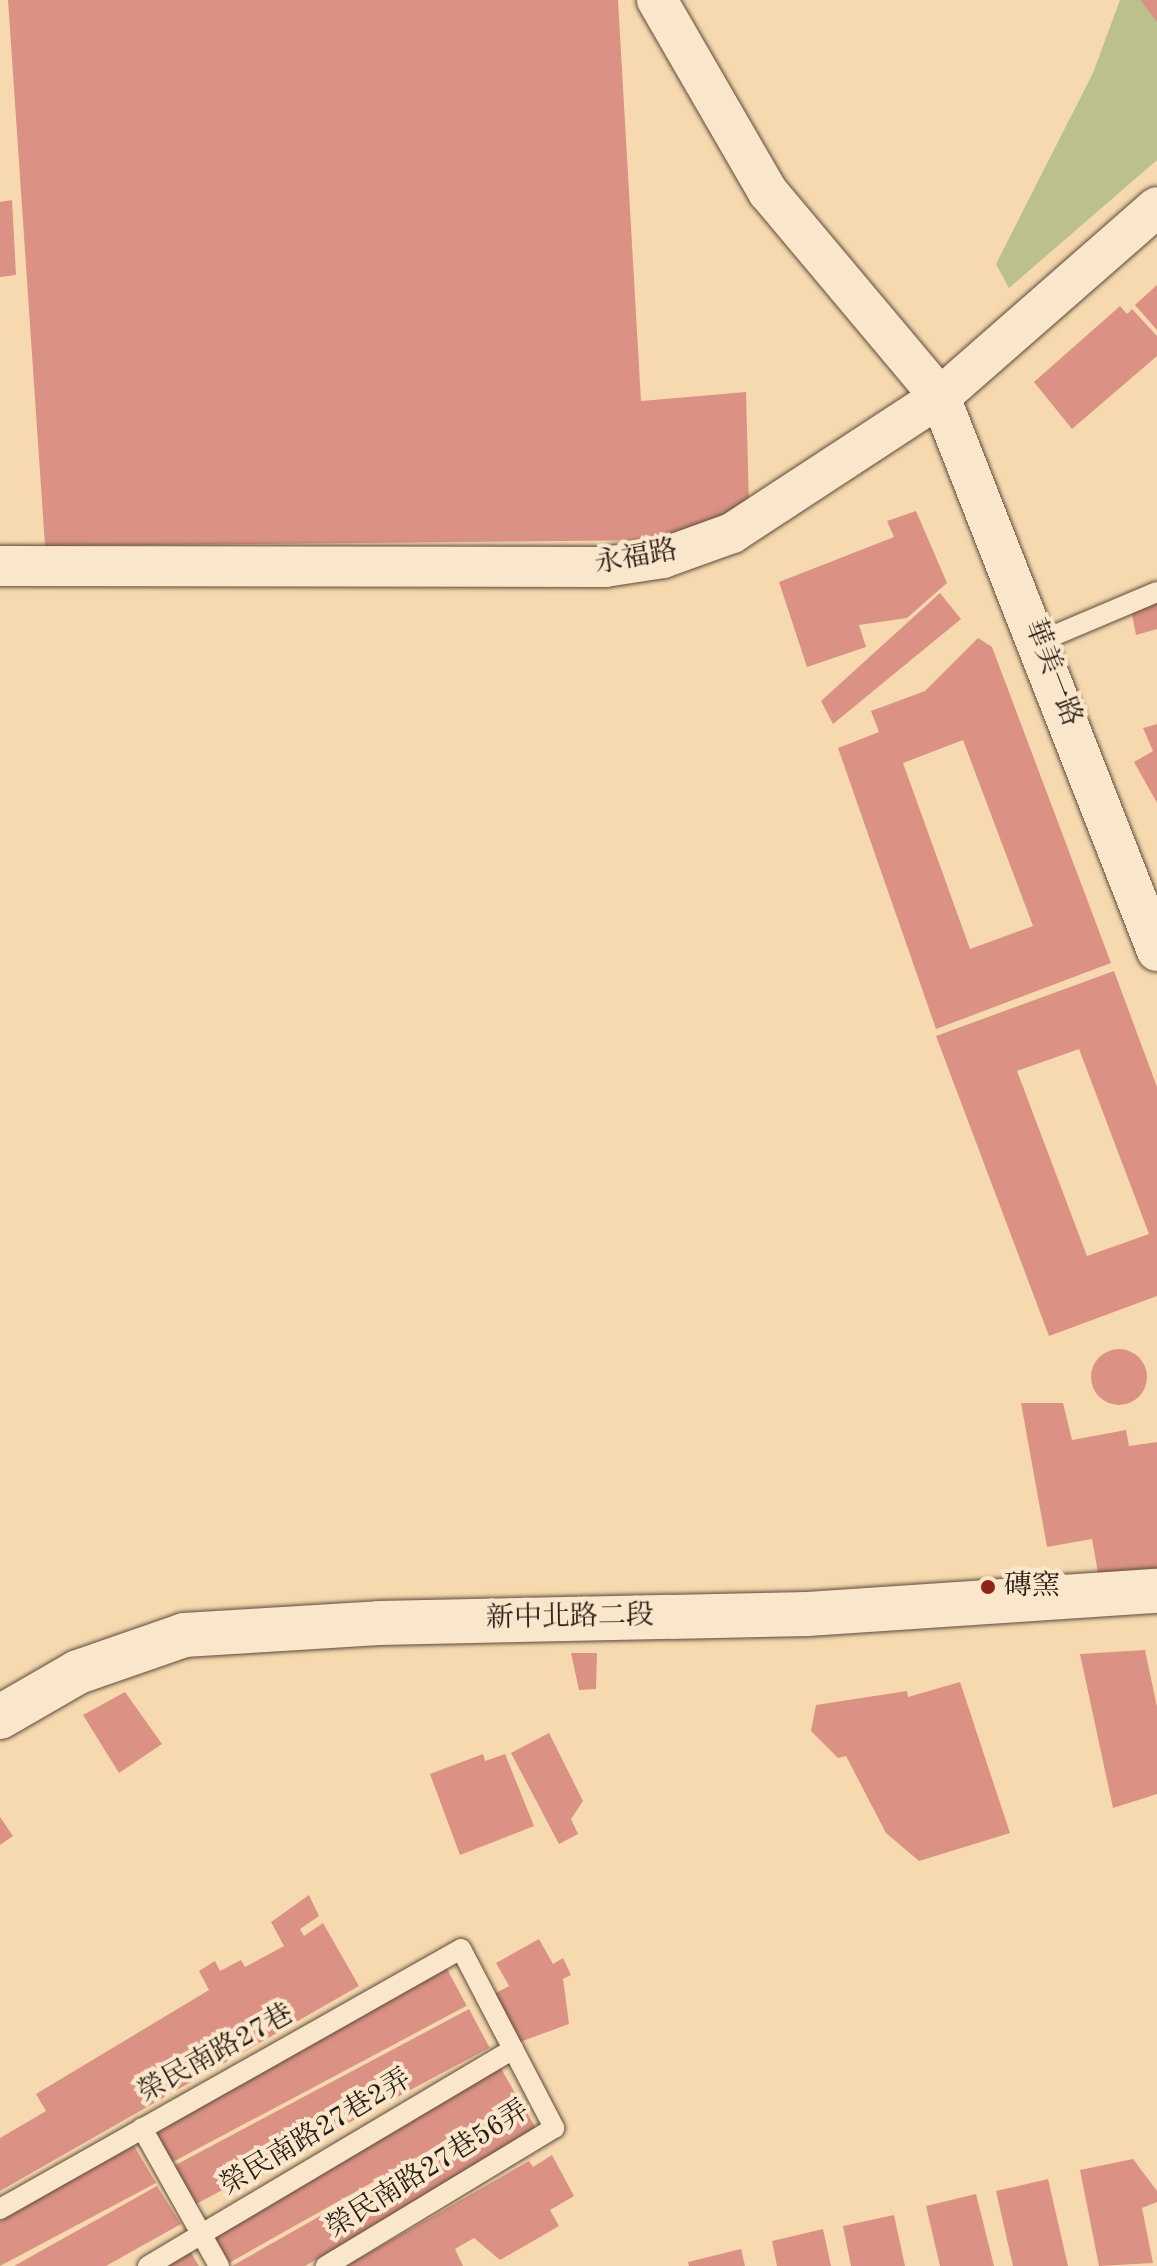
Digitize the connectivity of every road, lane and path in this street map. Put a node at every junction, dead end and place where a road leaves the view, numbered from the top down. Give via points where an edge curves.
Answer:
1 (657, 0) edge
2 (1157, 207) edge
3 (940, 397) junction
4 (0, 566) edge
5 (1157, 592) edge
6 (1041, 641) junction
7 (1157, 951) edge
8 (1157, 1591) edge
9 (0, 1717) edge
10 (461, 1949) joint
11 (513, 2049) junction
12 (142, 2128) junction
13 (0, 2209) edge
14 (199, 2236) junction
15 (148, 2266) edge
16 (219, 2266) edge
17 (326, 2266) edge

1 - 3 street, 華美一路 via 768,192
2 - 3 street, 永福路
3 - 4 street, 永福路 via 732,533 663,558 605,567
3 - 6 street, 華美一路
5 - 6 lane
6 - 7 street, 華美一路
8 - 9 street, 新中北路二段 via 807,1614 395,1622 184,1635 78,1672
10 - 11 lane, 榮民南路27巷56弄
10 - 12 lane, 榮民南路27巷
11 - 14 lane, 榮民南路27巷2弄
11 - 17 lane, 榮民南路27巷56弄 via 554,2128
12 - 13 lane, 榮民南路27巷
12 - 14 lane
14 - 15 lane, 榮民南路27巷2弄
14 - 16 lane

